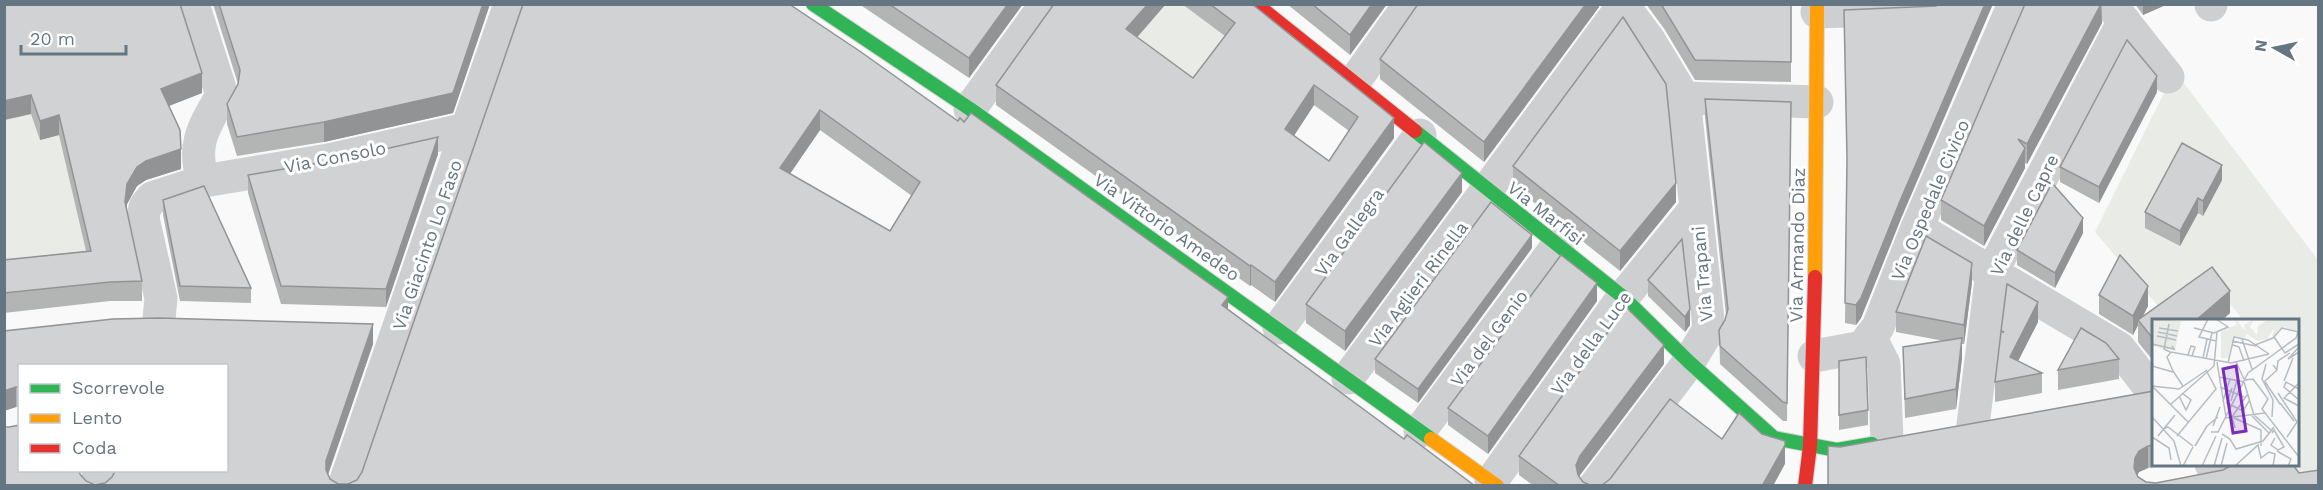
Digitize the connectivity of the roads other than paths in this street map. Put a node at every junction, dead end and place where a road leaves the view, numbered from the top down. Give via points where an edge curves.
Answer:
1 (193, 4) edge
2 (510, 4) edge
3 (813, 4) edge
4 (1046, 4) edge
5 (1410, 4) edge
6 (1943, 4) edge
7 (2014, 4) edge
8 (1621, 5) edge
9 (1817, 8) edge
10 (1271, 9) edge
11 (2117, 13) edge
12 (2168, 77) dead end
13 (1354, 82) junction
14 (1684, 98) junction
15 (1817, 102) junction
16 (970, 109) junction
17 (466, 129) junction
18 (1420, 135) junction
19 (204, 181) junction
20 (1488, 190) junction
21 (1696, 208) junction
22 (1917, 228) junction
23 (1558, 245) junction
24 (1992, 272) junction
25 (1623, 297) junction
26 (160, 320) edge
27 (1279, 328) junction
28 (1870, 337) junction
29 (1814, 356) junction
30 (1689, 362) junction
31 (1348, 378) junction
32 (2149, 393) edge
33 (1973, 425) edge
34 (1420, 431) junction
35 (1892, 440) joint
36 (1810, 446) junction
37 (1494, 484) edge
38 (344, 486) edge
39 (1595, 486) edge
40 (1805, 486) edge

1 - 19 street via 222,95 202,129 198,146
2 - 17 street, Via Giacinto Lo Faso
3 - 16 street, Via Vittorio Amedeo
4 - 16 street
5 - 13 street
6 - 9 street via 1930,8
7 - 22 street, Via Ospedale Civico
8 - 14 street via 1649,40
8 - 20 street, Via Aglieri Rinella
9 - 15 street, Via Armando Diaz
10 - 13 street, Via Marfisi
11 - 12 street, Via delle Capre
11 - 24 street, Via delle Capre
13 - 18 street, Via Marfisi
14 - 15 street
14 - 21 street, Via Trapani
15 - 29 street, Via Armando Diaz
16 - 27 street, Via Vittorio Amedeo
17 - 19 street, Via Consolo via 328,160
17 - 38 street, Via Giacinto Lo Faso via 384,328
18 - 20 street, Via Marfisi
18 - 27 street, Via Gallegra
19 - 26 street, Via Consolo via 152,198 145,207 143,218 161,298
20 - 23 street, Via Marfisi
20 - 31 street, Via Aglieri Rinella
21 - 25 street, Via della Luce
21 - 30 street, Via Trapani via 1709,329
22 - 24 street
22 - 28 street, Via Ospedale Civico via 1878,327
23 - 25 street, Via Marfisi
23 - 34 street, Via del Genio
24 - 32 street via 2119,348
24 - 33 street, Via delle Capre
25 - 30 street, Via Marfisi
25 - 37 street, Via della Luce
27 - 31 street, Via Vittorio Amedeo
28 - 29 street via 1863,348
28 - 35 street via 1884,364
29 - 36 street, Via Armando Diaz
30 - 36 street, Via Marfisi via 1774,438
30 - 39 street, Via Trapani
31 - 34 street, Via Vittorio Amedeo
34 - 37 street, Via Vittorio Amedeo
35 - 36 street, Via Marfisi via 1837,450
36 - 40 street, Via Armando Diaz

